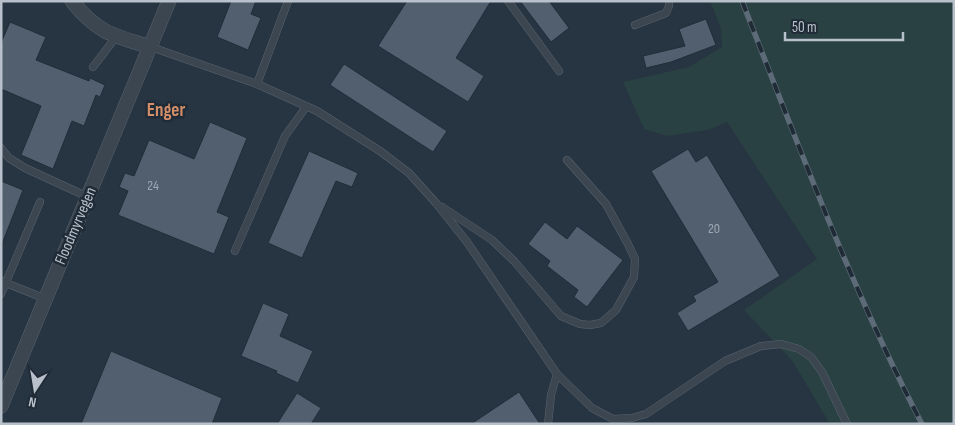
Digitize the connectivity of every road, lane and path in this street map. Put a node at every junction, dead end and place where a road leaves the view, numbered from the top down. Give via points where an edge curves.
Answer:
1 (169, 1) edge
2 (288, 1) edge
3 (508, 1) edge
4 (669, 1) edge
5 (77, 3) edge
6 (635, 25) dead end
7 (116, 37) junction
8 (151, 47) junction
9 (93, 67) dead end
10 (559, 71) dead end
11 (257, 84) junction
12 (306, 107) junction
13 (1, 148) edge
14 (567, 160) dead end
15 (88, 197) junction
16 (40, 202) dead end
17 (436, 203) junction
18 (235, 251) dead end
19 (4, 282) edge
20 (1, 294) edge
21 (46, 299) junction
22 (558, 374) junction
23 (3, 400) edge
24 (548, 424) edge
25 (847, 424) edge

1 - 8 street, Floodmyrvegen
2 - 11 lane
3 - 10 lane
4 - 6 lane via 666,13
5 - 7 street via 96,27
7 - 8 street
7 - 9 lane
8 - 11 lane
8 - 15 street, Floodmyrvegen
11 - 12 lane
12 - 17 lane via 380,151 409,173
12 - 18 lane via 285,136
13 - 15 lane via 9,158 25,168
14 - 17 lane via 606,204 635,260 634,277 616,310 601,323 590,326 561,316 492,240
15 - 21 street, Floodmyrvegen
16 - 19 lane
17 - 22 lane via 467,242
19 - 20 lane
19 - 21 lane
21 - 23 street, Floodmyrvegen
22 - 24 lane via 551,395
22 - 25 lane via 592,408 613,419 632,418 646,414 725,361 761,346 781,344 799,349 812,358

